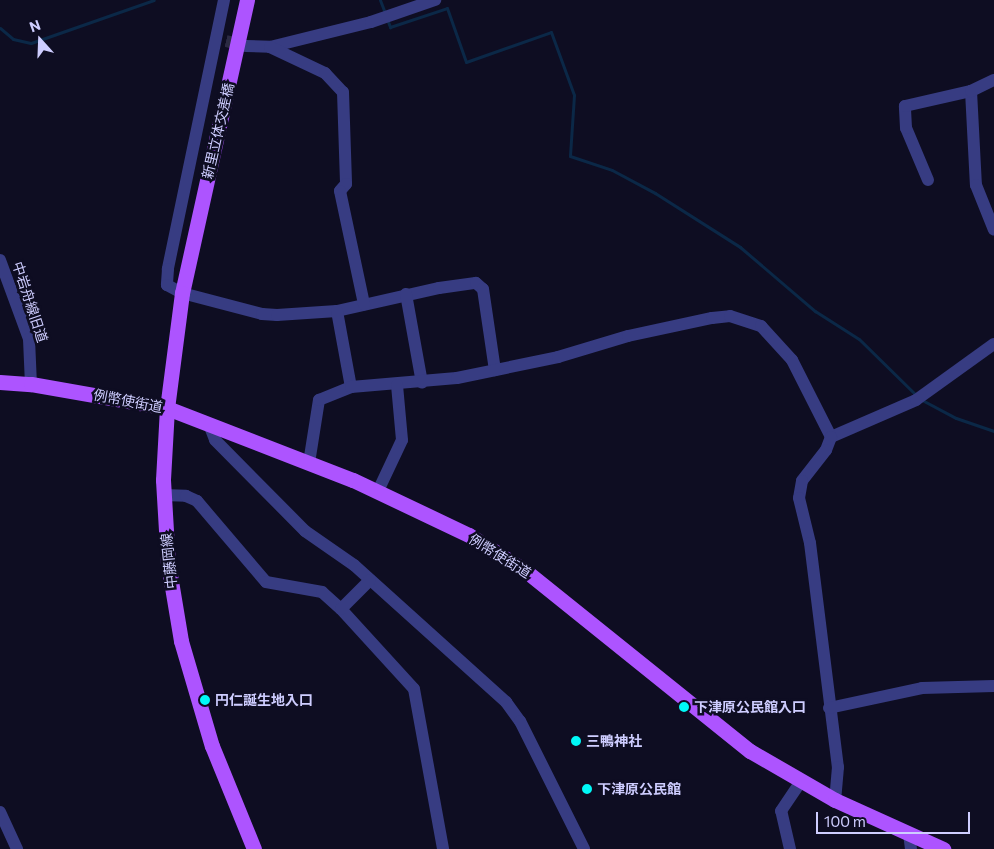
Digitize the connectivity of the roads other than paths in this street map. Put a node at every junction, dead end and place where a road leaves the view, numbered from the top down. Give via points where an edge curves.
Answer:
1 (224, 0) edge
2 (247, 0) edge
3 (435, 0) edge
4 (246, 46) tunnel mouth
5 (270, 47) junction
6 (994, 80) edge
7 (971, 91) junction
8 (928, 180) dead end
9 (994, 230) edge
10 (0, 260) edge
11 (188, 261) joint
12 (182, 293) junction
13 (406, 294) junction
14 (364, 304) junction
15 (337, 311) junction
16 (994, 344) edge
17 (495, 370) junction
18 (0, 382) edge
19 (422, 383) junction
20 (31, 384) junction
21 (396, 385) junction
22 (351, 387) junction
23 (166, 408) junction
24 (209, 424) junction
25 (831, 437) junction
26 (309, 462) junction
27 (378, 492) junction
28 (163, 495) junction
29 (370, 580) junction
30 (341, 609) junction
31 (994, 686) edge
32 (829, 708) junction
33 (801, 782) junction
34 (835, 800) junction
35 (0, 812) edge
36 (909, 833) junction
37 (17, 849) edge
38 (254, 849) edge
39 (443, 849) edge
40 (584, 849) edge
41 (790, 849) edge
42 (910, 849) edge
43 (943, 849) edge

1 - 12 street via 221,40 168,269 167,285
2 - 11 main road, 新里立体交差橋
3 - 5 street via 371,22
4 - 5 street
5 - 14 street via 325,73 343,92 346,184 340,191
6 - 7 street
7 - 8 street via 905,106 908,134
7 - 9 street via 976,185
10 - 20 street, 中岩舟線旧道 via 29,339
11 - 12 main road, 中藤岡線
12 - 15 street via 262,314
12 - 23 main road, 中藤岡線
13 - 14 street
13 - 17 street via 461,284 482,286
13 - 19 street
14 - 15 street
15 - 22 street
16 - 25 street via 916,400
17 - 19 street
17 - 25 street via 712,318 730,316 746,319 772,336 792,360
18 - 20 main road, 例幣使街道
19 - 21 street
20 - 23 main road, 例幣使街道
21 - 22 street
21 - 27 street via 402,440
22 - 26 street via 319,400
23 - 24 main road, 例幣使街道
23 - 28 main road, 中藤岡線
24 - 26 main road, 例幣使街道
24 - 29 street via 214,440 305,531 344,557
25 - 32 street via 826,450 802,481 799,491 810,543
26 - 27 main road, 例幣使街道
27 - 33 main road, 例幣使街道 via 505,557 750,751
28 - 30 street via 186,496 197,501 266,582 314,588
28 - 38 main road, 中藤岡線 via 169,573 181,641 212,746
29 - 30 street
29 - 40 street via 506,702 520,720
30 - 39 street via 414,689
31 - 32 street via 922,688
32 - 34 street via 838,767
33 - 34 main road, 例幣使街道
33 - 41 street via 781,811
34 - 36 main road, 例幣使街道
35 - 37 street
36 - 42 street
36 - 43 main road, 例幣使街道

